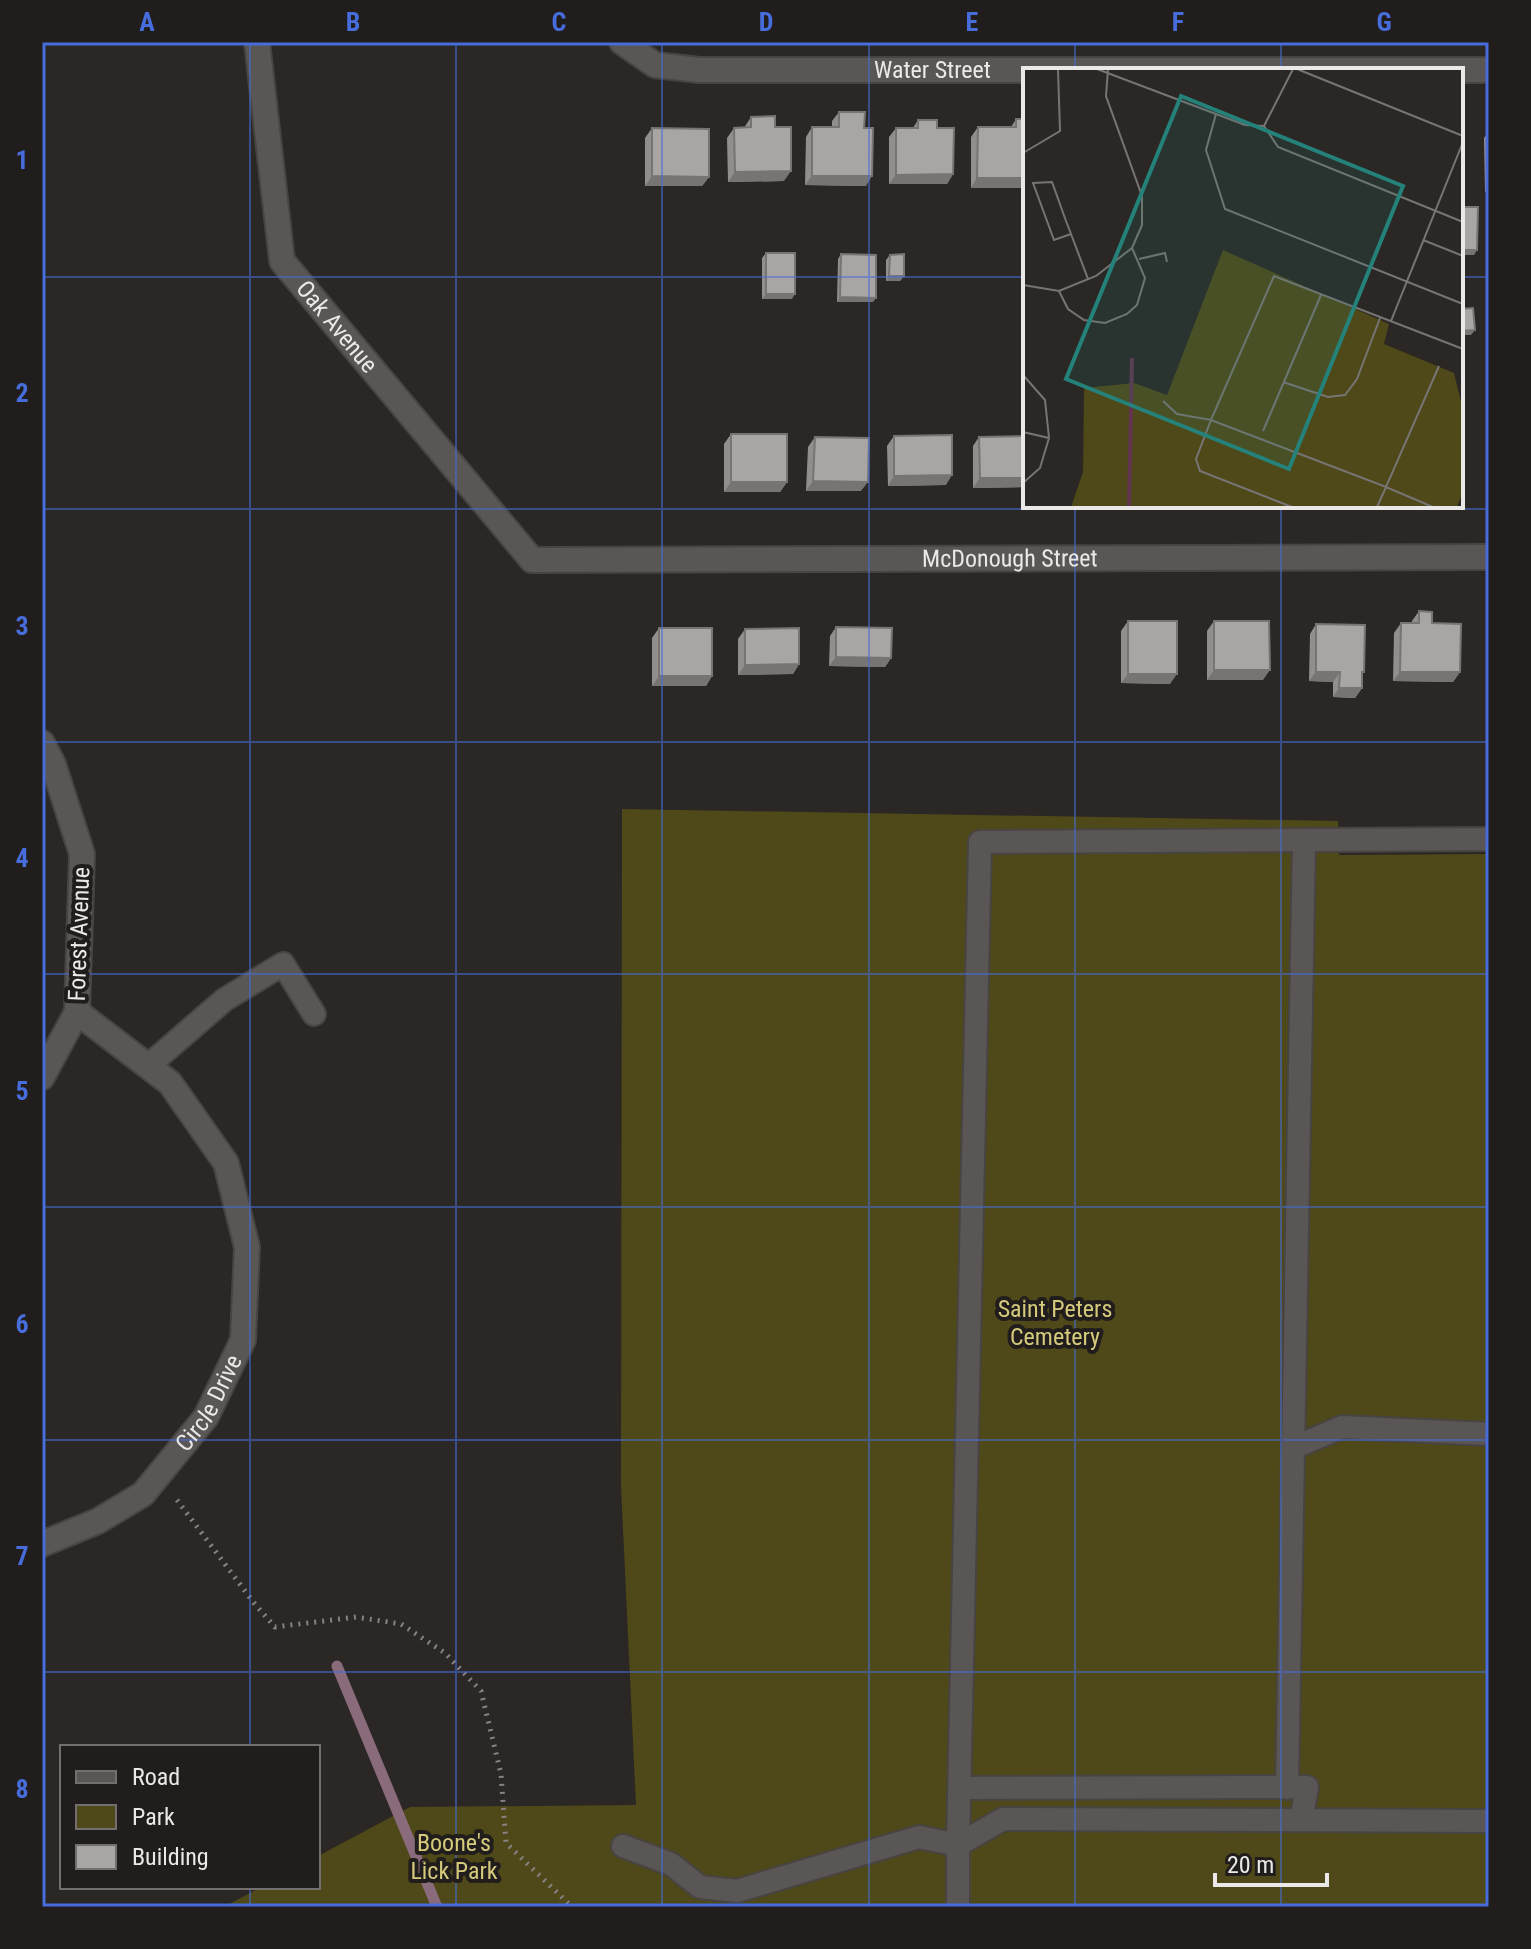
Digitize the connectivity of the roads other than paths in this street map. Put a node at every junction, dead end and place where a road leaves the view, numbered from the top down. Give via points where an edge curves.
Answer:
1 (257, 42) edge
2 (622, 42) edge
3 (1023, 70) edge
4 (1463, 70) edge
5 (1489, 70) edge
6 (1489, 557) edge
7 (532, 560) joint
8 (42, 743) edge
9 (1489, 839) edge
10 (1304, 841) junction
11 (77, 1012) junction
12 (314, 1014) dead end
13 (148, 1066) junction
14 (42, 1077) edge
15 (1489, 1434) edge
16 (1293, 1448) junction
17 (42, 1544) edge
18 (960, 1788) junction
19 (1287, 1788) junction
20 (1301, 1820) junction
21 (1489, 1821) edge
22 (958, 1845) junction
23 (623, 1846) dead end
24 (958, 1907) edge

1 - 7 street, Oak Avenue via 282,261
2 - 3 street, Water Street via 655,65 699,70
4 - 5 street, Water Street
6 - 7 street, McDonough Street
8 - 11 street, Forest Avenue via 82,854
9 - 10 lane
10 - 16 lane
10 - 18 lane via 980,842
11 - 13 street, Circle Drive
11 - 14 street, Forest Avenue
12 - 13 lane via 283,964 224,1000
13 - 17 street, Circle Drive via 170,1083 226,1163 247,1247 243,1340 206,1417 143,1494 98,1521
15 - 16 lane via 1342,1427
16 - 19 lane
18 - 19 lane
18 - 22 lane
19 - 20 lane via 1307,1787
20 - 21 lane
20 - 22 lane via 1003,1819
22 - 23 lane via 919,1837 737,1891 700,1887 671,1864
22 - 24 lane

